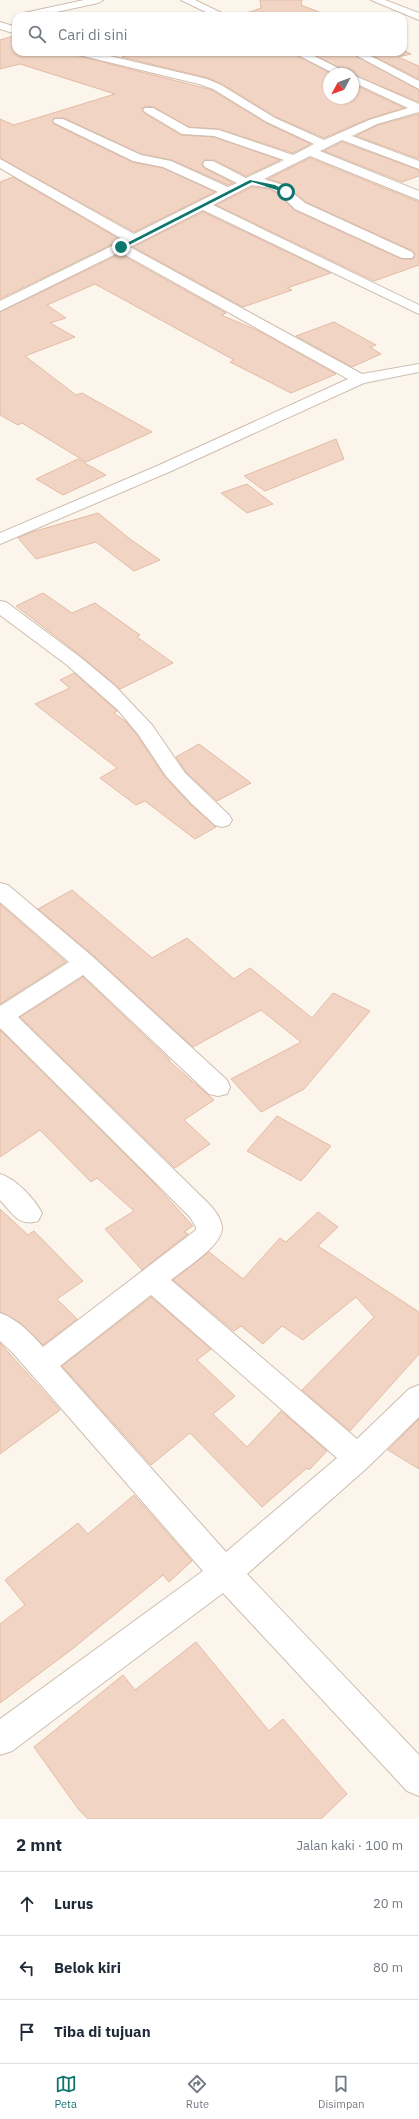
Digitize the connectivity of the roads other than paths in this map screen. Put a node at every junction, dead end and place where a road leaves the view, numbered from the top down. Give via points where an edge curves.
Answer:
1 (98, 0) edge
2 (186, 0) edge
3 (376, 0) edge
4 (42, 12) edge
5 (214, 12) edge
6 (406, 12) edge
7 (11, 19) dead end
8 (0, 21) edge
9 (0, 25) edge
10 (12, 30) edge
11 (96, 56) edge
12 (306, 56) edge
13 (363, 56) edge
14 (331, 68) edge
15 (359, 81) edge
16 (419, 86) edge
17 (419, 108) edge
18 (149, 110) dead end
19 (59, 121) dead end
20 (341, 136) junction
21 (324, 144) junction
22 (310, 151) junction
23 (294, 159) junction
24 (0, 163) edge
25 (209, 164) dead end
26 (419, 165) edge
27 (249, 182) junction
28 (228, 192) junction
29 (419, 196) edge
30 (204, 205) junction
31 (128, 244) junction
32 (406, 255) dead end
33 (0, 307) edge
34 (419, 310) edge
35 (419, 368) edge
36 (360, 379) junction
37 (0, 539) edge
38 (0, 606) edge
39 (222, 820) dead end
40 (0, 890) edge
41 (85, 963) junction
42 (1, 1016) edge
43 (218, 1087) dead end
44 (0, 1184) edge
45 (29, 1213) dead end
46 (152, 1280) junction
47 (0, 1325) edge
48 (41, 1364) junction
49 (419, 1398) edge
50 (358, 1458) junction
51 (226, 1573) junction
52 (0, 1739) edge
53 (419, 1779) edge

1 - 4 street
2 - 5 street
3 - 6 street
7 - 8 street
9 - 10 street
11 - 21 street via 203,81 270,120
12 - 14 street
13 - 16 street
15 - 17 street
17 - 20 street via 373,122
18 - 23 street via 186,131 215,133
19 - 28 street via 137,158 167,164
20 - 21 street
20 - 26 street
21 - 22 street
22 - 23 street
22 - 29 street
23 - 27 street
24 - 31 street
25 - 27 street
27 - 28 street
27 - 32 street via 274,186 286,192 291,201 300,206
28 - 30 street
30 - 31 street
30 - 34 street
31 - 33 street
31 - 36 street
35 - 36 street
36 - 37 street via 163,469
38 - 39 street via 115,697 140,723 178,778
40 - 41 street
41 - 42 street
41 - 43 street
42 - 46 street via 194,1204 209,1223 210,1230 205,1238
44 - 45 street
46 - 48 street
46 - 50 street
47 - 48 street via 23,1344
48 - 51 street
49 - 50 street
50 - 51 street
51 - 52 street
51 - 53 street

